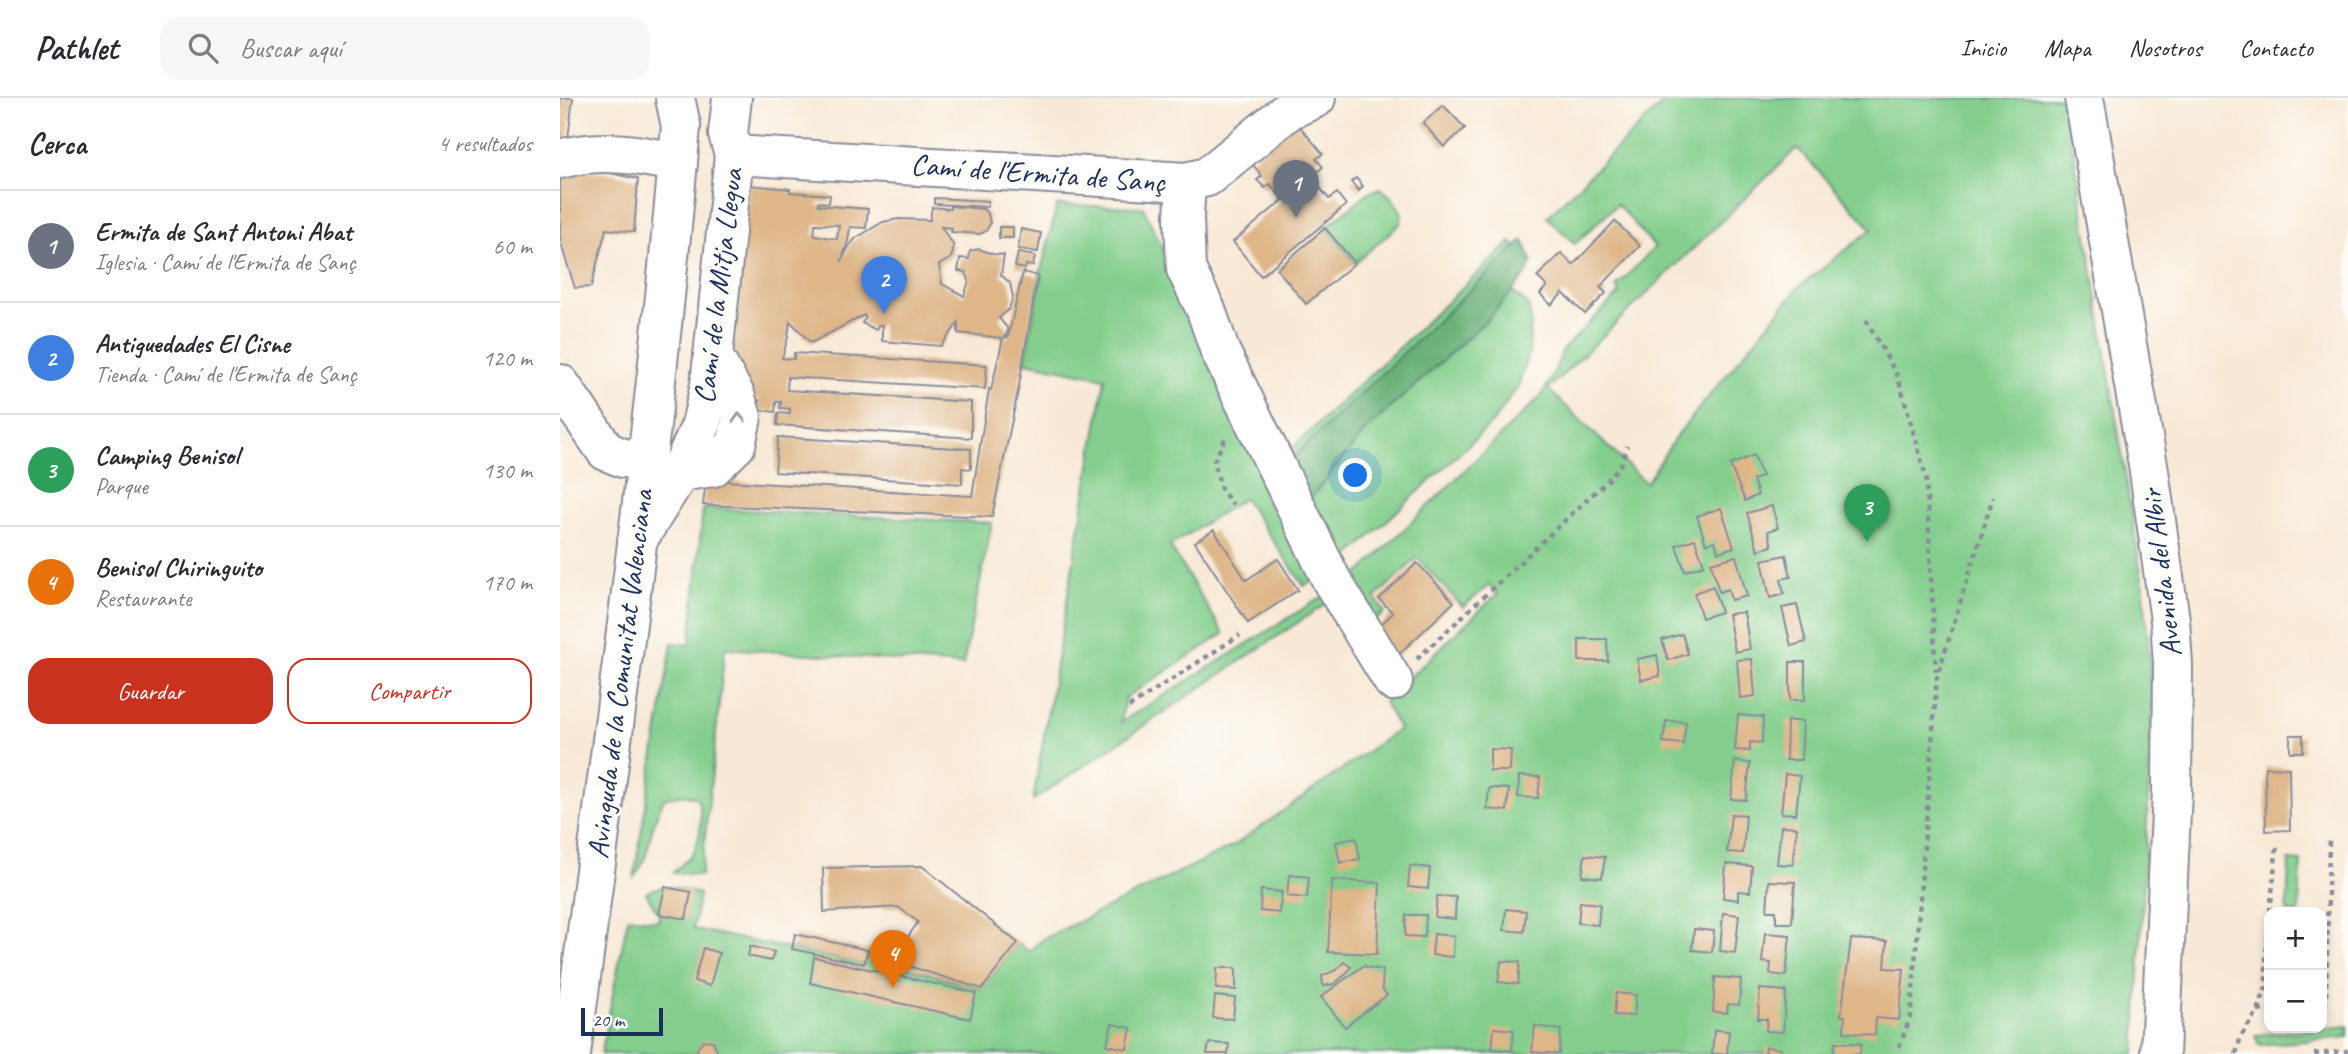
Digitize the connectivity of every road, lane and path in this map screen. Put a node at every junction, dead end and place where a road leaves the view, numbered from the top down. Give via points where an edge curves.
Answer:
1 (732, 98) edge
2 (1315, 98) edge
3 (2084, 98) edge
4 (679, 121) edge
5 (734, 155) junction
6 (560, 159) edge
7 (1186, 182) junction
8 (1866, 320) dead end
9 (560, 383) edge
10 (1250, 412) junction
11 (1627, 446) dead end
12 (663, 466) junction
13 (1993, 497) dead end
14 (1233, 505) dead end
15 (1240, 635) dead end
16 (1937, 677) junction
17 (1393, 681) joint
18 (1129, 707) dead end
19 (2329, 839) dead end
20 (2277, 845) dead end
21 (2271, 907) edge
22 (2266, 970) edge
23 (2327, 970) edge
24 (2264, 1010) edge
25 (2258, 1011) junction
26 (1899, 1047) dead end
27 (2348, 1051) edge
28 (571, 1054) edge
29 (2160, 1054) edge
30 (2236, 1054) edge
31 (2314, 1054) edge

1 - 5 street, Camí de la Mitja Llegua via 729,134
2 - 7 street, Camí de l'Ermita de Sanç via 1289,110 1207,177
3 - 29 street, Avenida del Albir via 2171,621 2172,790
4 - 6 street via 652,157 599,152
4 - 12 street, Avinguda de la Comunitat Valenciana
5 - 7 street, Camí de l'Ermita de Sanç
12 -> 5 street, Camí de la Mitja Llegua via 701,425 710,385
7 - 10 street via 1186,269
8 - 16 path via 1898,377 1926,477
9 - 12 street via 606,451
10 - 14 path via 1226,437 1214,461 1221,489
10 - 17 street via 1332,581
11 - 17 path via 1621,464 1608,480
12 - 28 street, Avinguda de la Comunitat Valenciana via 637,541
13 - 16 path
15 - 18 path
16 - 26 path via 1911,1016
19 - 23 path
20 - 21 path
22 - 25 path
24 - 25 path
25 - 30 path via 2241,1036
27 - 31 path

